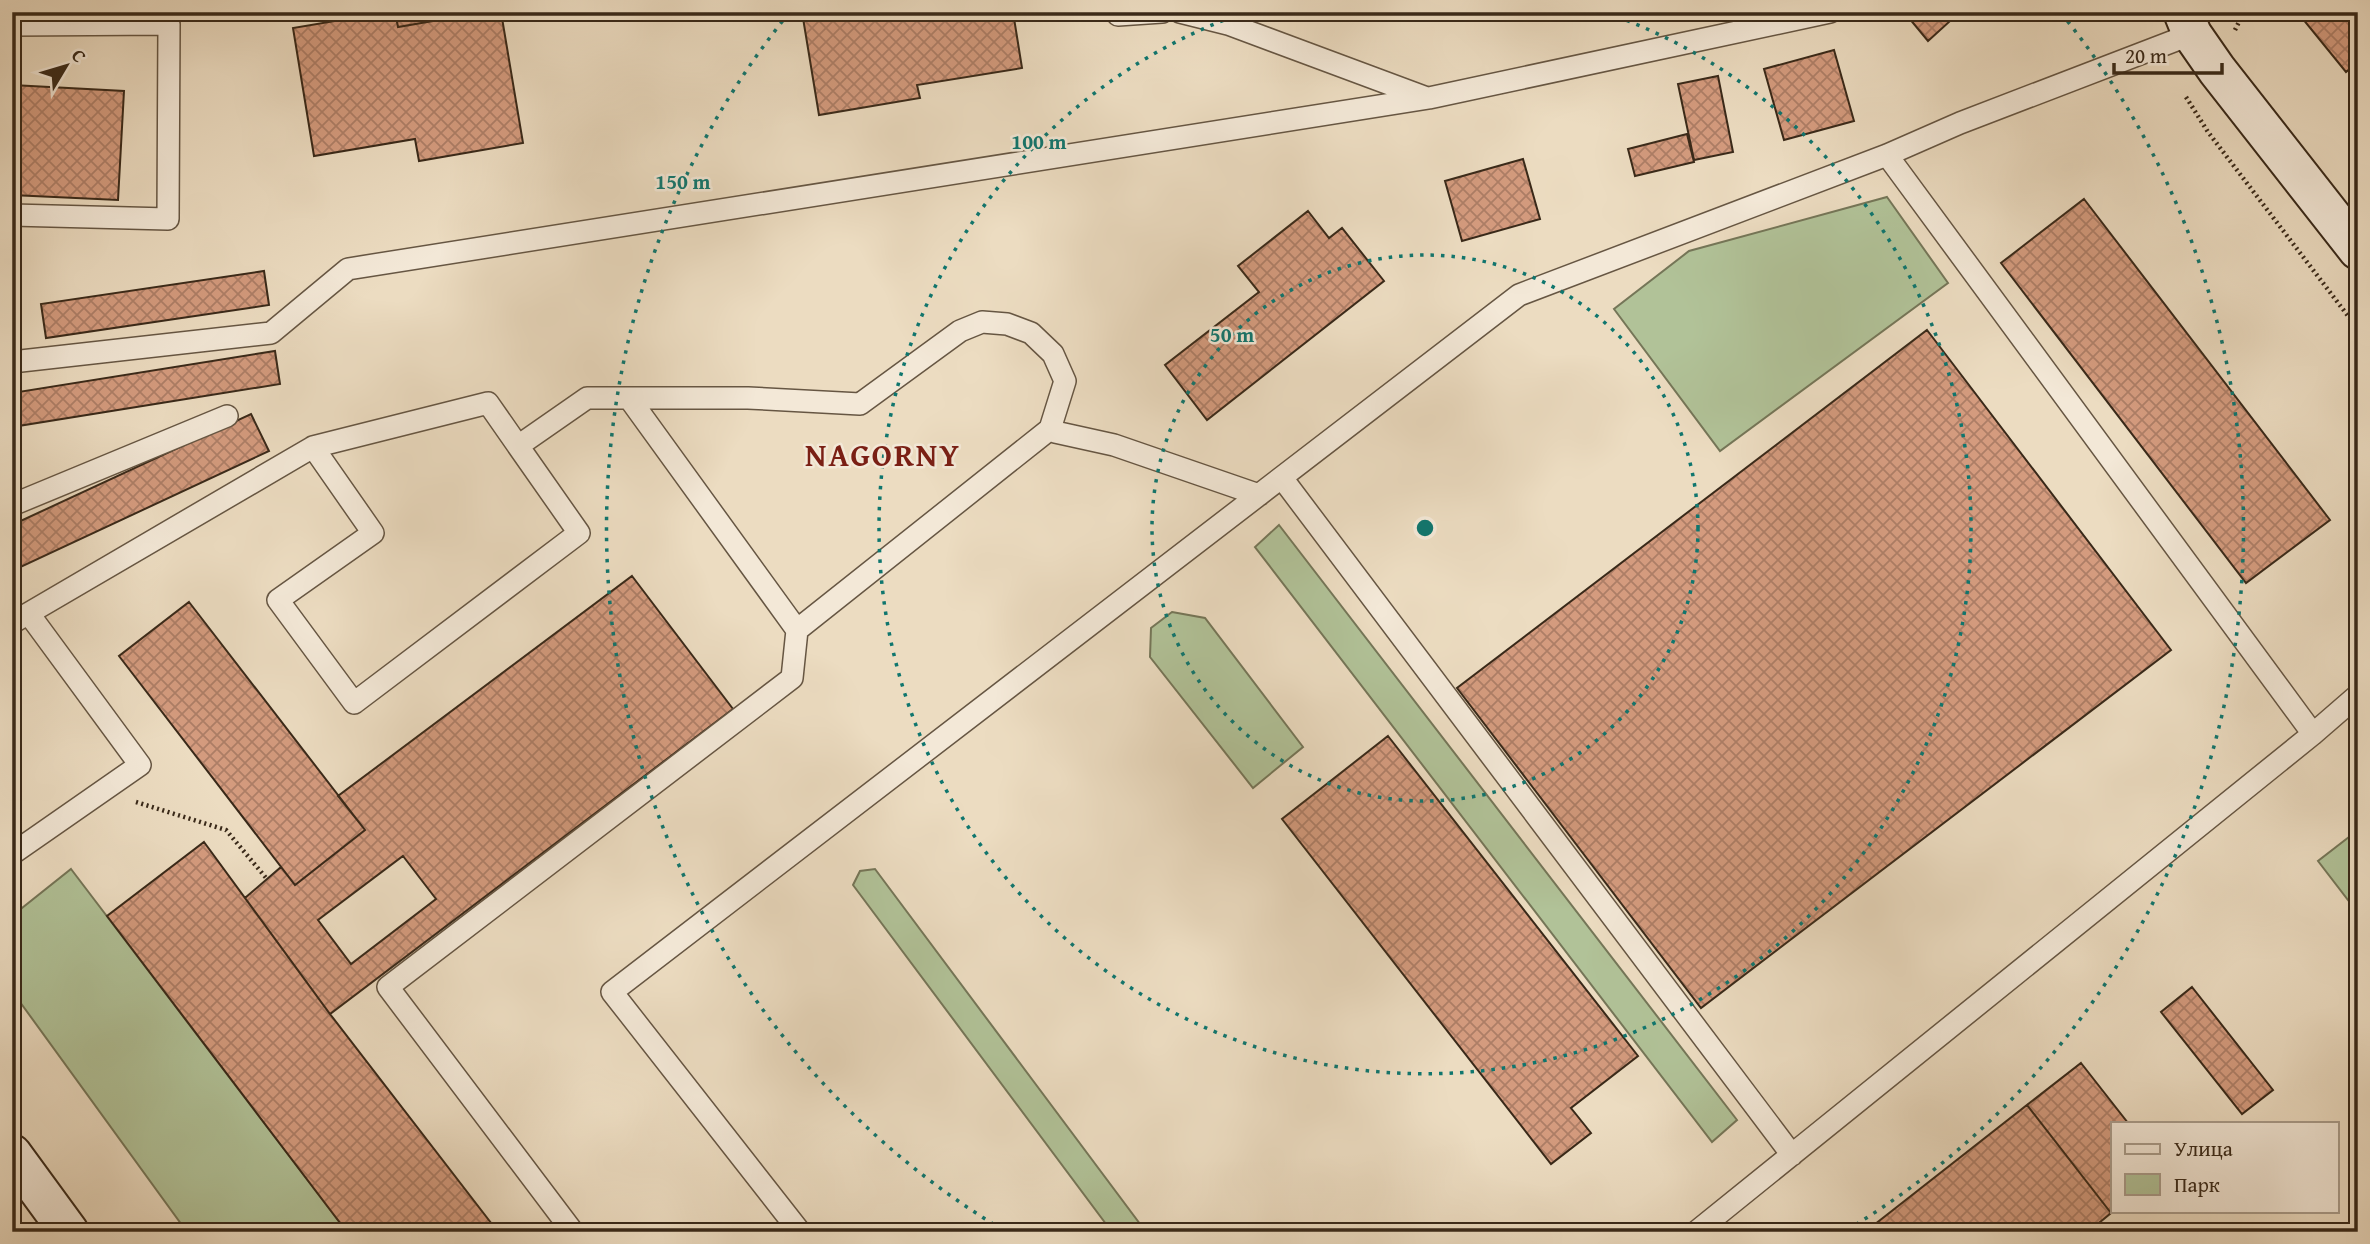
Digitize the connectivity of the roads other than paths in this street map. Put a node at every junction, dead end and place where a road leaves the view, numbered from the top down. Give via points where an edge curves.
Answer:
1 (1161, 12) edge
2 (1180, 12) edge
3 (1830, 12) edge
4 (1118, 15) dead end
5 (2188, 23) edge
6 (12, 25) edge
7 (1429, 98) junction
8 (1887, 155) junction
9 (12, 215) edge
10 (2358, 250) edge
11 (12, 362) edge
12 (629, 398) junction
13 (227, 416) dead end
14 (1055, 432) dead end
15 (519, 446) junction
16 (313, 447) junction
17 (1282, 478) junction
18 (1259, 495) junction
19 (12, 505) edge
20 (21, 619) edge
21 (797, 630) junction
22 (2358, 695) edge
23 (2314, 734) junction
24 (12, 854) edge
25 (12, 1154) edge
26 (1792, 1155) junction
27 (69, 1232) edge
28 (573, 1232) edge
29 (800, 1232) edge
30 (1696, 1232) edge

1 - 4 lane
2 - 7 lane via 1228,24
3 - 7 lane
5 - 8 lane via 2155,46
5 - 10 street via 2217,70
6 - 9 lane via 169,24 168,219
7 - 11 lane via 348,269 271,333
8 - 17 lane via 1519,295
8 - 23 lane
12 - 15 lane via 587,398
12 - 21 lane
12 - 21 lane via 860,404 960,331 982,322 1007,324 1031,333 1054,354 1065,382 1050,429
13 - 19 lane
14 - 18 lane via 1115,445
15 - 16 lane via 488,403
15 - 16 lane via 579,533 354,703 278,600 373,533
16 - 20 lane
17 - 18 lane
17 - 26 lane
18 - 29 lane via 612,992
20 - 24 lane via 139,765
21 - 28 lane via 792,678 388,987
22 - 23 lane
23 - 26 lane
25 - 27 street
26 - 30 lane

